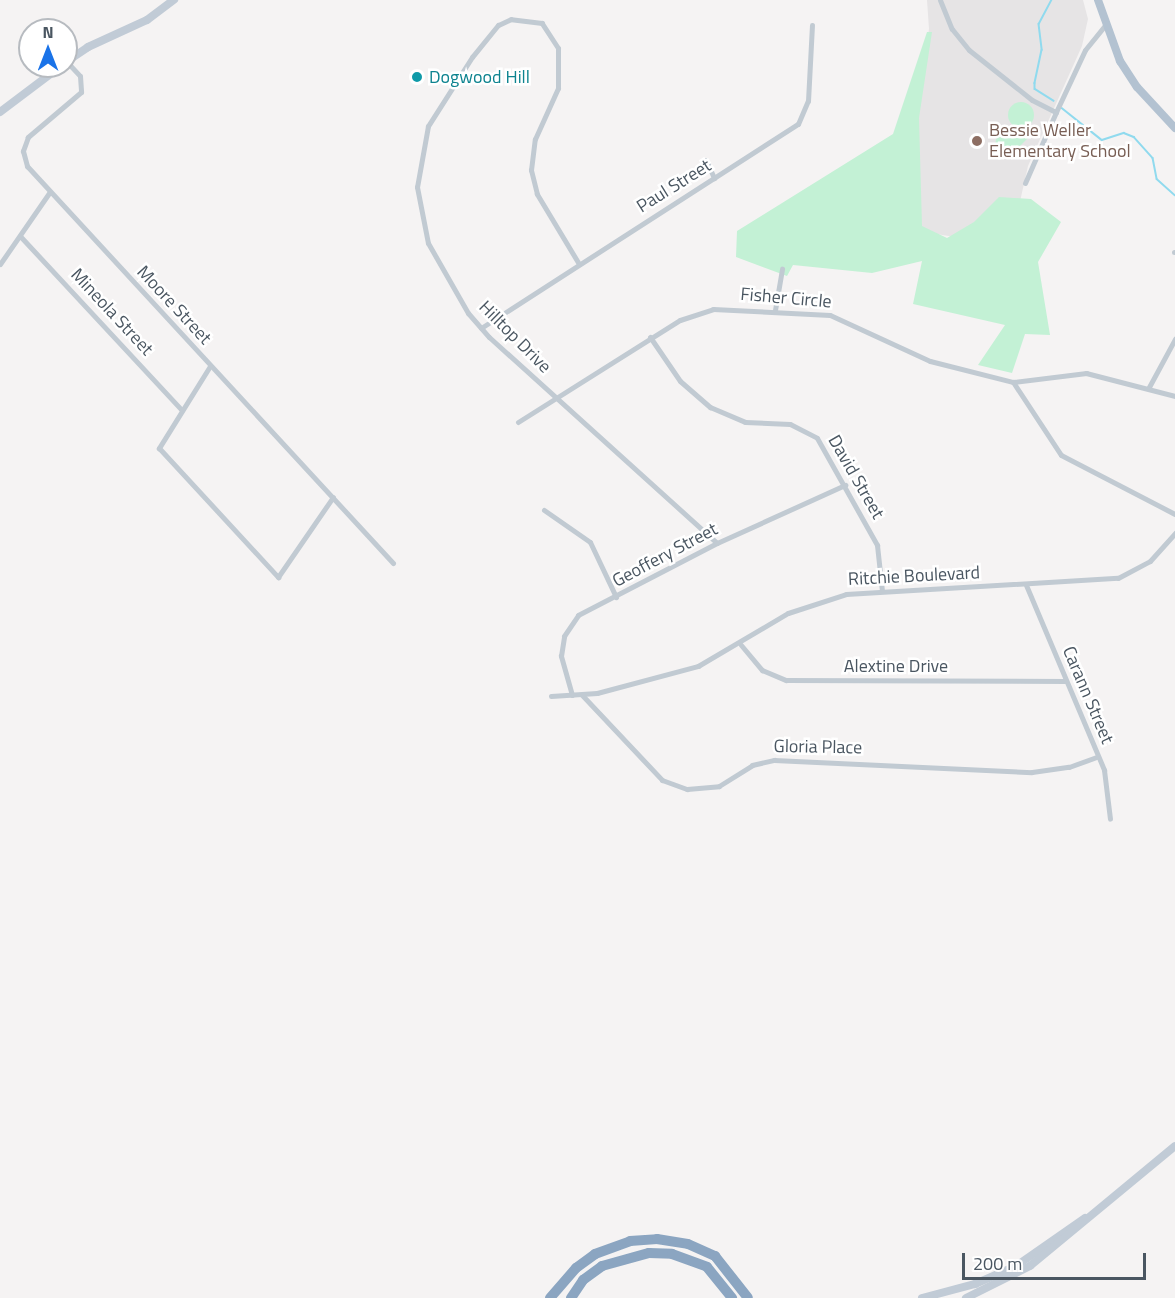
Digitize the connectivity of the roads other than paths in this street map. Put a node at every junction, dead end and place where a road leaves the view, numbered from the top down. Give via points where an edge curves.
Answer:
1 (174, 0) edge
2 (940, 0) edge
3 (1098, 0) edge
4 (812, 25) dead end
5 (1105, 25) junction
6 (78, 53) edge
7 (78, 74) edge
8 (45, 78) edge
9 (0, 112) edge
10 (1056, 112) junction
11 (1175, 128) edge
12 (706, 160) dead end
13 (714, 178) junction
14 (1025, 183) dead end
15 (49, 193) junction
16 (20, 236) junction
17 (0, 264) edge
18 (579, 264) junction
19 (782, 269) dead end
20 (775, 310) junction
21 (481, 328) junction
22 (650, 338) junction
23 (1175, 339) edge
24 (210, 366) junction
25 (1013, 382) junction
26 (1149, 387) junction
27 (1175, 396) edge
28 (556, 398) junction
29 (181, 409) junction
30 (518, 422) dead end
31 (845, 485) junction
32 (333, 497) junction
33 (544, 510) dead end
34 (1175, 514) edge
35 (1175, 533) edge
36 (717, 543) junction
37 (393, 563) dead end
38 (1026, 585) junction
39 (882, 591) junction
40 (616, 597) junction
41 (741, 645) junction
42 (1066, 681) junction
43 (572, 695) junction
44 (582, 695) junction
45 (551, 696) dead end
46 (1097, 757) junction
47 (1110, 819) dead end
48 (1175, 1146) edge
49 (1111, 1200) junction
50 (685, 1259) junction
51 (745, 1295) edge
52 (550, 1298) edge
53 (571, 1298) edge
54 (725, 1298) edge
55 (732, 1298) edge
56 (922, 1298) edge
57 (966, 1298) edge

1 - 6 main road via 147,20
2 - 10 street via 967,49 1032,100
3 - 5 main road
4 - 13 street, Paul Street via 808,101 801,121
5 - 10 street via 1085,50
5 - 11 main road via 1137,87
7 - 15 street, Moore Street via 80,94 29,135 23,147 26,164
8 - 9 main road
10 - 14 street
12 - 13 street
13 - 18 street, Paul Street
15 - 16 street
15 - 24 street, Moore Street
16 - 17 street
16 - 29 street, Mineola Street
18 - 21 street, Paul Street
18 - 21 street, Hilltop Drive via 537,194 531,170 535,139 557,93 559,50 542,23 511,19 498,26 438,105 418,169 418,205 428,243 450,286
19 - 20 street
20 - 22 street, Fisher Circle via 705,310
20 - 25 street, Fisher Circle via 843,319 930,361
21 - 28 street, Hilltop Drive
22 - 28 street, Fisher Circle
22 - 31 street, David Street via 680,381 710,407 740,421 790,424 812,434
23 - 26 street
24 - 29 street
24 - 32 street, Moore Street
25 - 26 street, Fisher Circle via 1086,374
25 - 34 street via 1044,434 1066,460
26 - 27 street, Fisher Circle
28 - 30 street, Fisher Circle
28 - 36 street, Hilltop Drive
29 - 32 street via 159,442 160,450 278,577
31 - 36 street, Geoffery Street
31 - 39 street, David Street via 877,545
32 - 37 street, Moore Street
33 - 40 street via 590,542
35 - 38 street, Ritchie Boulevard via 1154,558 1125,575
36 - 40 street, Geoffery Street
38 - 39 street, Ritchie Boulevard
38 - 42 street, Carann Street
39 - 41 street, Ritchie Boulevard via 810,604
40 - 43 street, Geoffery Street via 578,615 564,636 562,665
41 - 42 street, Alextine Drive via 762,670 786,680
41 - 44 street, Ritchie Boulevard via 698,666
42 - 46 street, Carann Street
43 - 44 street, Ritchie Boulevard
43 - 45 street, Ritchie Boulevard
44 - 46 street, Gloria Place via 662,780 687,789 719,786 770,760 1032,772 1069,767
46 - 47 street, Carann Street via 1109,790
48 - 49 main road
49 - 56 main road via 1016,1266 975,1284
49 - 57 main road via 1030,1266
50 - 53 highway via 649,1253 615,1260 583,1280
50 - 54 highway via 714,1279
50 - 55 highway via 707,1267
51 - 52 highway via 715,1256 688,1244 648,1239 596,1254 576,1268

